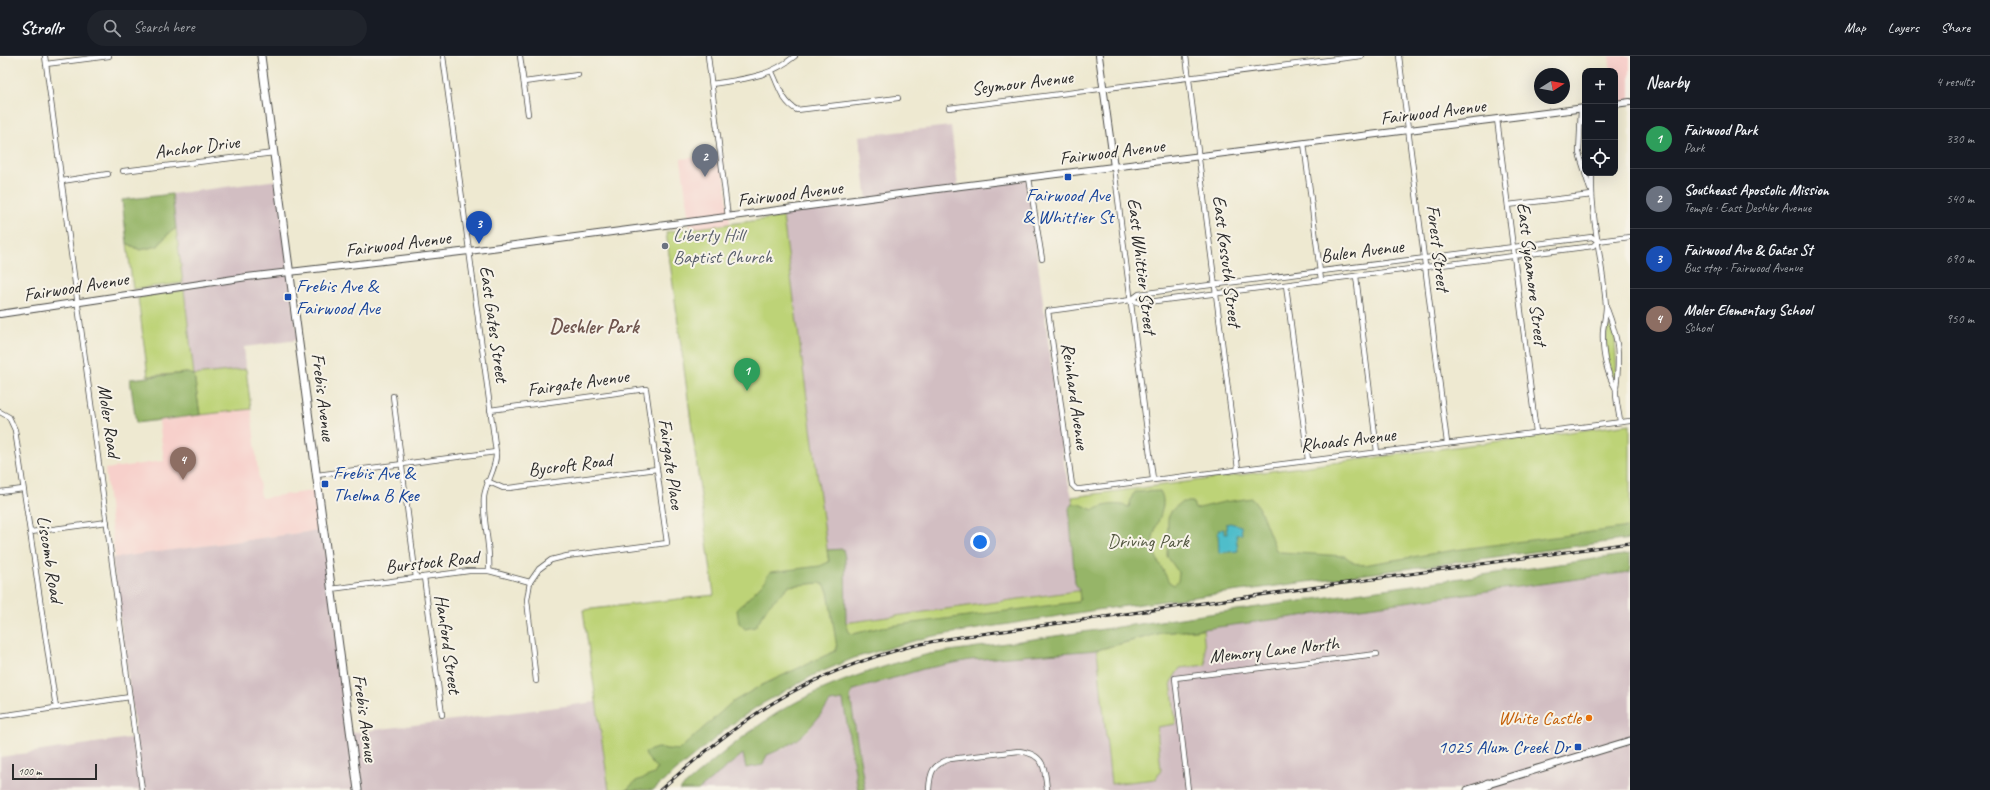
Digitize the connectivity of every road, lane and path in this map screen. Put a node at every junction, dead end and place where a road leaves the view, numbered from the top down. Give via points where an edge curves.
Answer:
1 (45, 56) edge
2 (109, 56) edge
3 (261, 56) edge
4 (443, 56) edge
5 (520, 56) edge
6 (708, 56) edge
7 (795, 56) edge
8 (1099, 56) edge
9 (1186, 56) edge
10 (1361, 56) edge
11 (1399, 56) edge
12 (46, 64) junction
13 (772, 72) junction
14 (578, 76) dead end
15 (1188, 78) junction
16 (524, 82) junction
17 (712, 84) junction
18 (1103, 88) junction
19 (898, 98) dead end
20 (1630, 102) edge
21 (1618, 104) edge
22 (949, 108) dead end
23 (1582, 108) edge
24 (528, 114) dead end
25 (1498, 119) junction
26 (1582, 119) edge
27 (1409, 130) junction
28 (1304, 143) junction
29 (274, 153) junction
30 (1198, 156) junction
31 (1582, 163) edge
32 (1114, 167) junction
33 (123, 171) dead end
34 (108, 174) dead end
35 (1586, 176) edge
36 (1592, 176) edge
37 (1029, 178) junction
38 (62, 181) junction
39 (1592, 195) junction
40 (1508, 205) junction
41 (728, 217) junction
42 (1630, 237) edge
43 (1598, 241) junction
44 (1513, 247) junction
45 (469, 251) junction
46 (1514, 256) junction
47 (1425, 258) junction
48 (1042, 259) dead end
49 (1426, 267) junction
50 (290, 272) junction
51 (1320, 272) junction
52 (1356, 276) junction
53 (1321, 280) junction
54 (1215, 285) junction
55 (1286, 285) junction
56 (1216, 294) junction
57 (1131, 300) junction
58 (77, 302) junction
59 (1606, 308) junction
60 (1048, 310) joint
61 (0, 314) edge
62 (646, 389) joint
63 (1616, 389) junction
64 (393, 396) dead end
65 (490, 410) junction
66 (0, 412) edge
67 (1630, 421) edge
68 (1620, 422) junction
69 (1536, 432) junction
70 (1448, 443) junction
71 (496, 452) junction
72 (1377, 452) junction
73 (1308, 460) junction
74 (402, 464) junction
75 (657, 469) junction
76 (1238, 469) junction
77 (317, 475) junction
78 (1153, 479) junction
79 (487, 481) junction
80 (1072, 485) joint
81 (23, 489) junction
82 (0, 492) edge
83 (107, 522) junction
84 (31, 532) junction
85 (489, 571) junction
86 (424, 577) junction
87 (416, 578) junction
88 (530, 582) junction
89 (332, 589) junction
90 (1377, 654) dead end
91 (536, 681) dead end
92 (130, 697) junction
93 (56, 708) junction
94 (442, 715) dead end
95 (0, 716) edge
96 (1630, 741) edge
97 (1488, 784) junction
98 (142, 790) edge
99 (358, 790) edge
100 (929, 790) edge
101 (1047, 790) edge
102 (1188, 790) edge
103 (1468, 790) edge
104 (1477, 790) edge

1 - 12 street, Moler Road
2 - 12 street
3 - 29 main road, Frebis Avenue
4 - 45 street, East Gates Street
5 - 16 street
6 - 17 street
7 - 13 street
8 - 18 street, East Whittier Street
9 - 15 street, East Kossuth Street
10 - 15 street, Seymour Avenue
11 - 27 street, Forest Street
12 - 38 street, Moler Road
13 - 17 street
13 - 19 street via 784,99 796,110
14 - 16 street
15 - 18 street, Seymour Avenue
15 - 30 street, East Kossuth Street
16 - 24 street
17 - 41 street
18 - 22 street, Seymour Avenue
18 - 32 street, East Whittier Street
20 - 21 street
23 - 25 street, Fairwood Avenue
25 - 27 street, Fairwood Avenue
25 - 40 street, East Sycamore Street
26 - 31 street via 1579,153
27 - 28 street, Fairwood Avenue
27 - 47 street, Forest Street
28 - 30 street, Fairwood Avenue
28 - 51 street
29 - 33 street, Anchor Drive
29 - 50 main road, Frebis Avenue
30 - 32 street, Fairwood Avenue
30 - 54 street, East Kossuth Street
32 - 37 street, Fairwood Avenue
32 - 57 street, East Whittier Street
34 - 38 street
35 - 39 street
36 - 39 street
37 - 41 street, Fairwood Avenue
37 - 48 street
38 - 58 street, Moler Road
39 - 40 street
39 - 43 street
40 - 44 street, East Sycamore Street
41 - 45 street, Fairwood Avenue
42 - 43 street, Bulen Avenue
43 - 44 street, Bulen Avenue via 1592,237
43 - 46 street, Bulen Avenue via 1593,246
43 - 59 street
44 - 46 street, East Sycamore Street
44 - 47 street, Bulen Avenue
45 - 50 street, Fairwood Avenue
45 - 65 street, East Gates Street
46 - 49 street, Bulen Avenue
46 - 69 street, East Sycamore Street
47 - 49 street, Forest Street
47 - 51 street, Bulen Avenue
49 - 52 street, Bulen Avenue
49 - 70 street, Forest Street
50 - 58 street, Fairwood Avenue
50 - 77 main road, Frebis Avenue
51 - 53 street
51 - 54 street, Bulen Avenue
52 - 53 street, Bulen Avenue
52 - 72 street
53 - 55 street, Bulen Avenue
54 - 56 street, East Kossuth Street
54 - 57 street, Bulen Avenue via 1140,294
55 - 56 street, Bulen Avenue
55 - 73 street
56 - 57 street, Bulen Avenue via 1140,303
56 - 76 street, East Kossuth Street
57 - 60 street, Bulen Avenue
57 - 78 street, East Whittier Street
58 - 61 street, Fairwood Avenue
58 - 83 street, Moler Road
59 - 63 street via 1615,332 1618,350 1619,378
59 - 63 street via 1603,332 1605,356 1611,381
60 - 80 street, Reinhard Avenue
62 - 65 street, Fairgate Avenue
62 - 75 street, Fairgate Place
63 - 68 street
64 - 74 street, Hanford Street
65 - 71 street, East Gates Street
66 - 81 street, Liscomb Road via 13,423
67 - 68 street, Rhoads Avenue
68 - 69 street, Rhoads Avenue
69 - 70 street, Rhoads Avenue
70 - 72 street, Rhoads Avenue
71 - 74 street
71 - 79 street, East Gates Street via 496,463
72 - 73 street, Rhoads Avenue
73 - 76 street, Rhoads Avenue
74 - 77 street
74 - 87 street, Hanford Street
75 - 79 street, Bycroft Road via 509,488
75 - 88 street, Fairgate Place via 667,543 558,558 539,569
76 - 78 street, Rhoads Avenue
77 - 89 main road, Frebis Avenue
78 - 80 street, Rhoads Avenue via 1081,489 1076,489
79 - 85 street, East Gates Street via 484,503 490,548
81 - 82 street
81 - 84 street, Liscomb Road
83 - 84 street
83 - 92 street, Moler Road
84 - 93 street, Liscomb Road
85 - 86 street, Burstock Road
85 - 88 street, Burstock Road
86 - 87 street, Burstock Road
86 - 94 street, Hanford Street
87 - 89 street, Burstock Road
88 - 91 street via 526,607
89 - 99 main road, Frebis Avenue
90 - 102 street, Memory Lane North via 1175,678
92 - 93 street
92 - 98 street, Moler Road
93 - 95 street
96 - 97 main road
97 - 103 main road
97 - 104 highway
100 - 101 street via 930,776 936,765 950,759 1019,751 1030,752 1039,758 1044,766

